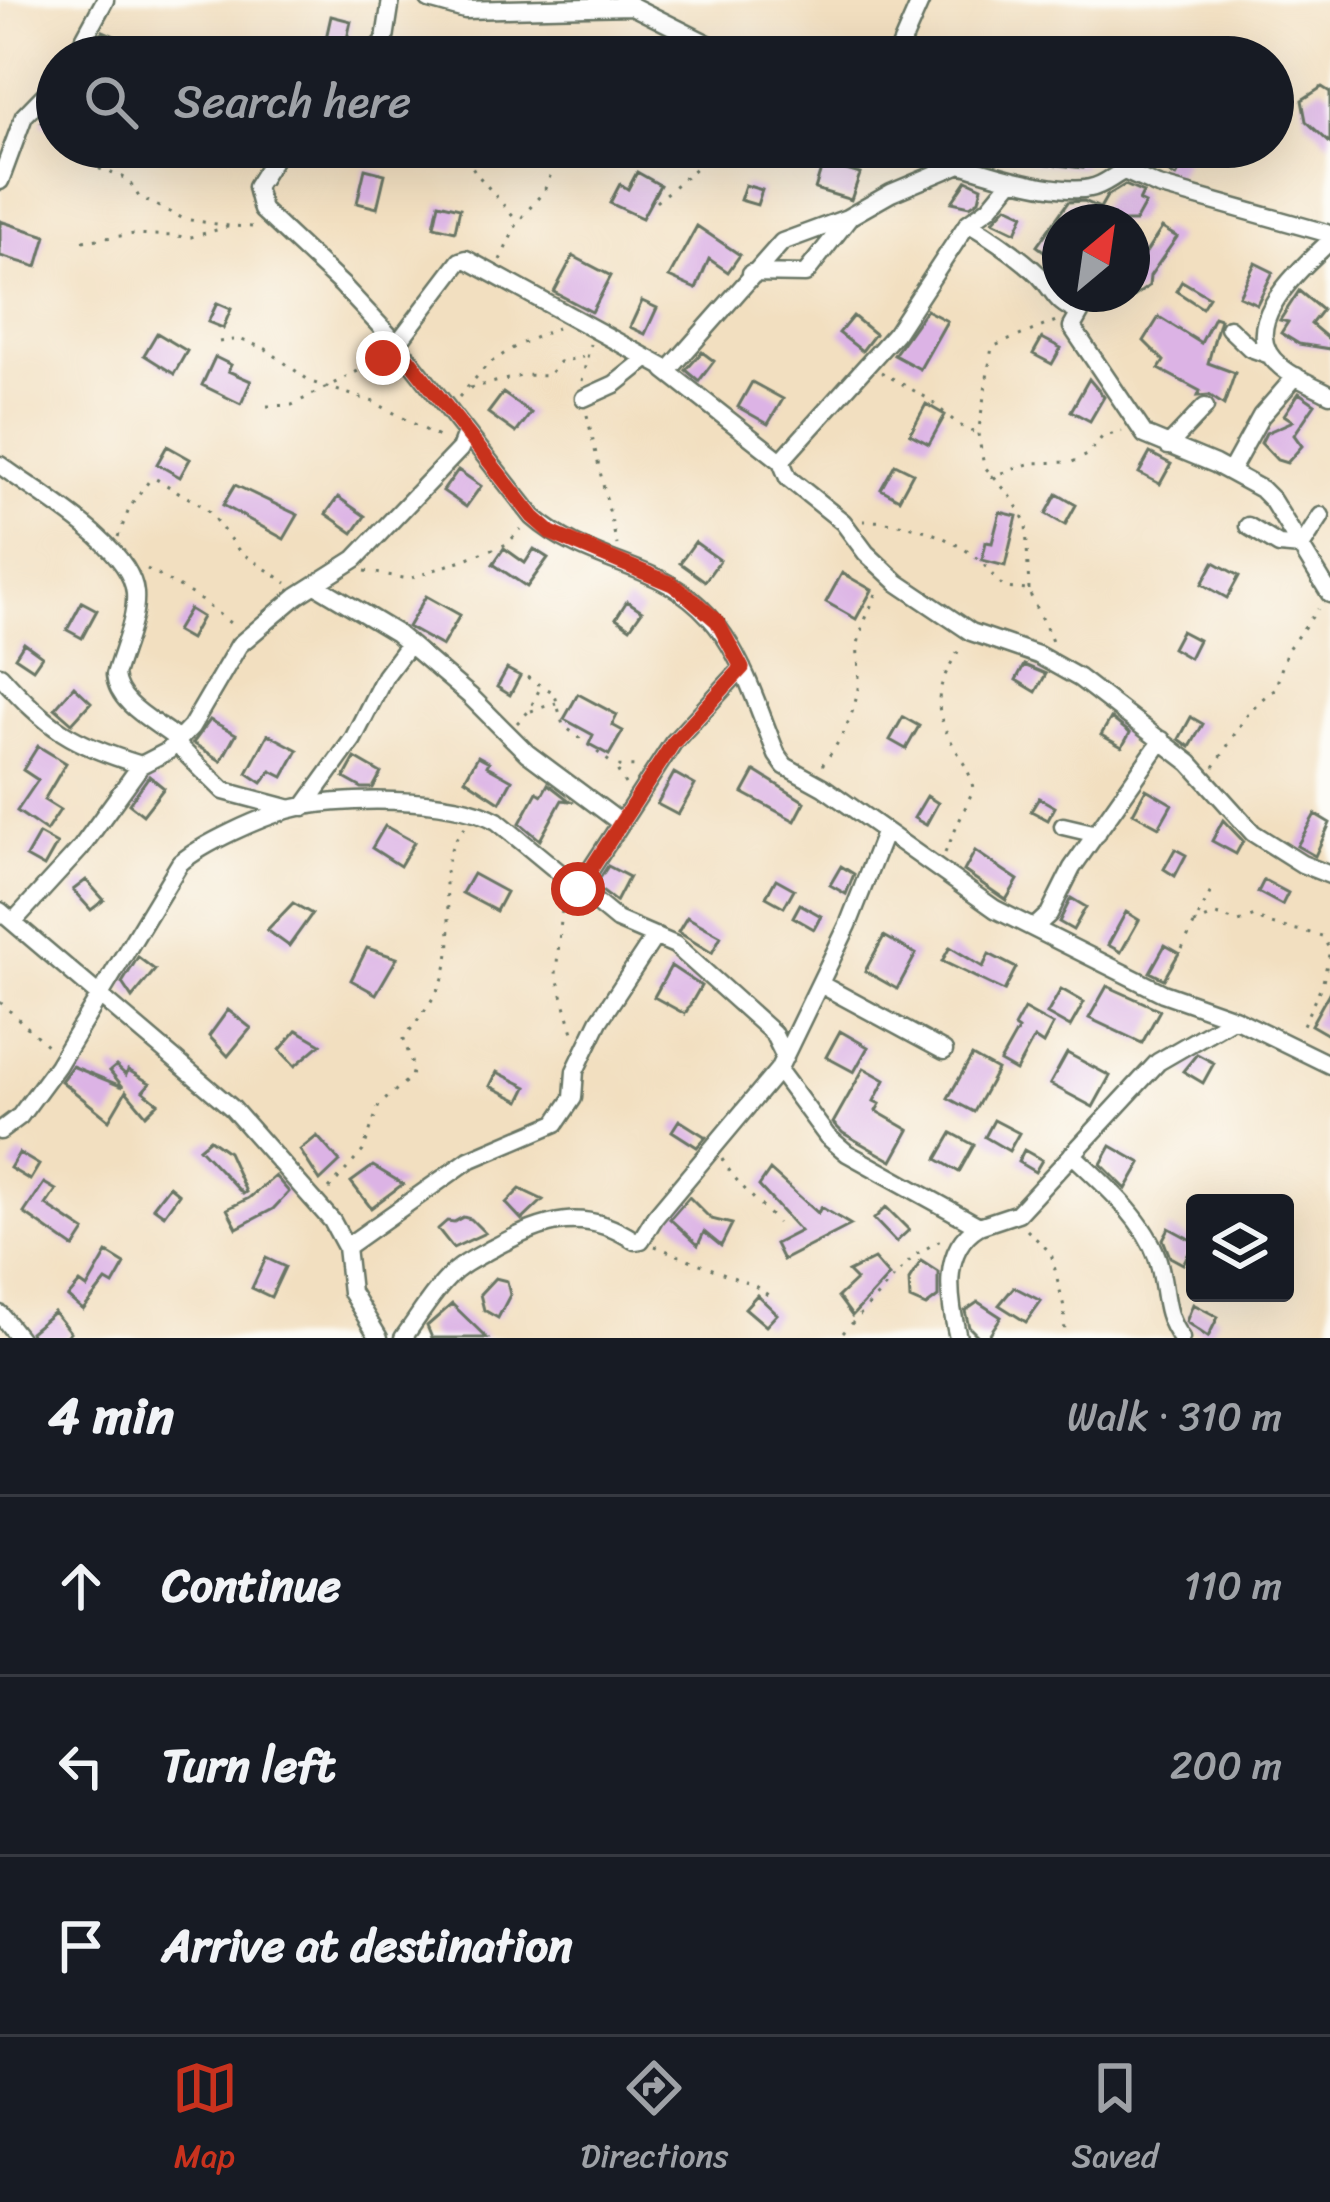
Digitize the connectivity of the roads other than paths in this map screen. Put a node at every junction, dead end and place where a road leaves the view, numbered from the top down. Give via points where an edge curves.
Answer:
1 (104, 0) edge
2 (391, 0) edge
3 (429, 0) edge
4 (921, 0) edge
5 (626, 3) edge
6 (85, 36) edge
7 (385, 36) edge
8 (692, 36) edge
9 (905, 36) edge
10 (36, 104) edge
11 (268, 168) edge
12 (951, 168) edge
13 (972, 168) edge
14 (1012, 180) junction
15 (0, 181) edge
16 (851, 215) junction
17 (968, 223) junction
18 (1330, 237) edge
19 (752, 273) junction
20 (1229, 328) dead end
21 (398, 346) junction
22 (1270, 355) junction
23 (645, 360) junction
24 (665, 370) junction
25 (1296, 376) junction
26 (1330, 394) edge
27 (584, 398) road end
28 (1205, 407) dead end
29 (462, 442) junction
30 (1168, 446) junction
31 (781, 460) junction
32 (0, 464) edge
33 (1231, 472) junction
34 (1321, 516) dead end
35 (1248, 526) dead end
36 (1300, 547) junction
37 (311, 587) junction
38 (1330, 593) edge
39 (410, 644) junction
40 (742, 668) junction
41 (0, 674) edge
42 (1162, 740) junction
43 (177, 742) junction
44 (141, 765) junction
45 (297, 808) junction
46 (621, 823) junction
47 (1063, 826) dead end
48 (885, 831) junction
49 (1097, 834) junction
50 (1330, 875) edge
51 (572, 884) junction
52 (6, 916) edge
53 (1035, 927) junction
54 (655, 936) junction
55 (820, 984) junction
56 (98, 995) junction
57 (1234, 1018) junction
58 (944, 1051) dead end
59 (782, 1064) junction
60 (1330, 1064) edge
61 (0, 1131) edge
62 (1072, 1154) junction
63 (974, 1229) junction
64 (346, 1247) junction
65 (0, 1314) edge
66 (19, 1338) edge
67 (379, 1338) edge
68 (404, 1338) edge
69 (958, 1338) edge
70 (1180, 1338) edge

1 - 6 street
2 - 7 street
3 - 5 street via 466,10
4 - 9 street
5 - 8 street
10 - 15 street
11 - 21 street via 256,187 262,210
12 - 16 street
13 - 14 street
14 - 17 street
14 - 18 street via 1089,189 1124,171
16 - 19 street via 782,242
16 - 19 street via 806,274
17 - 30 street via 1042,278 1057,302 1081,313 1072,327 1141,431
17 - 31 street via 869,365
18 - 22 street via 1271,307
19 - 24 street
20 - 22 street
21 - 23 street via 466,259
21 - 29 street via 448,406
22 - 25 street
23 - 24 street
23 - 27 street
24 - 31 street
25 - 26 street
25 - 33 street via 1261,416
28 - 30 street
29 - 37 street via 345,567
29 - 40 street via 551,533 672,584 708,611
30 - 33 street
31 - 42 street via 788,478 843,522 886,572 971,632 1058,665
32 - 43 street via 77,518 132,578 132,620 116,686
33 - 36 street via 1272,500
34 - 36 street
35 - 36 street via 1279,545
36 - 38 street
37 - 39 street
37 - 43 street via 248,637
39 - 45 street via 353,739
39 - 46 street via 527,753
40 - 46 street via 697,713
40 - 48 street via 780,761
41 - 44 street via 79,745
42 - 49 street
42 - 50 street via 1252,833
43 - 44 street
43 - 45 street via 224,790
44 - 52 street via 80,850
45 - 51 street via 389,801 479,811
45 - 56 street via 180,863
46 - 51 street
47 - 49 street
48 - 53 street via 995,909
48 - 55 street
49 - 53 street
51 - 54 street via 616,920
52 - 56 street
53 - 57 street via 1163,993
54 - 59 street via 773,1033
54 - 64 street via 599,1021 556,1123 469,1160
55 - 58 street
55 - 59 street
56 - 61 street via 20,1116
56 - 64 street via 232,1108
57 - 60 street
57 - 62 street via 1158,1062
59 - 63 street via 827,1136
59 - 68 street via 641,1240 597,1223 536,1225 450,1276
62 - 63 street via 1018,1213
62 - 70 street via 1113,1193 1157,1256 1168,1322
63 - 69 street via 950,1274
64 - 67 street via 351,1292
65 - 66 street

